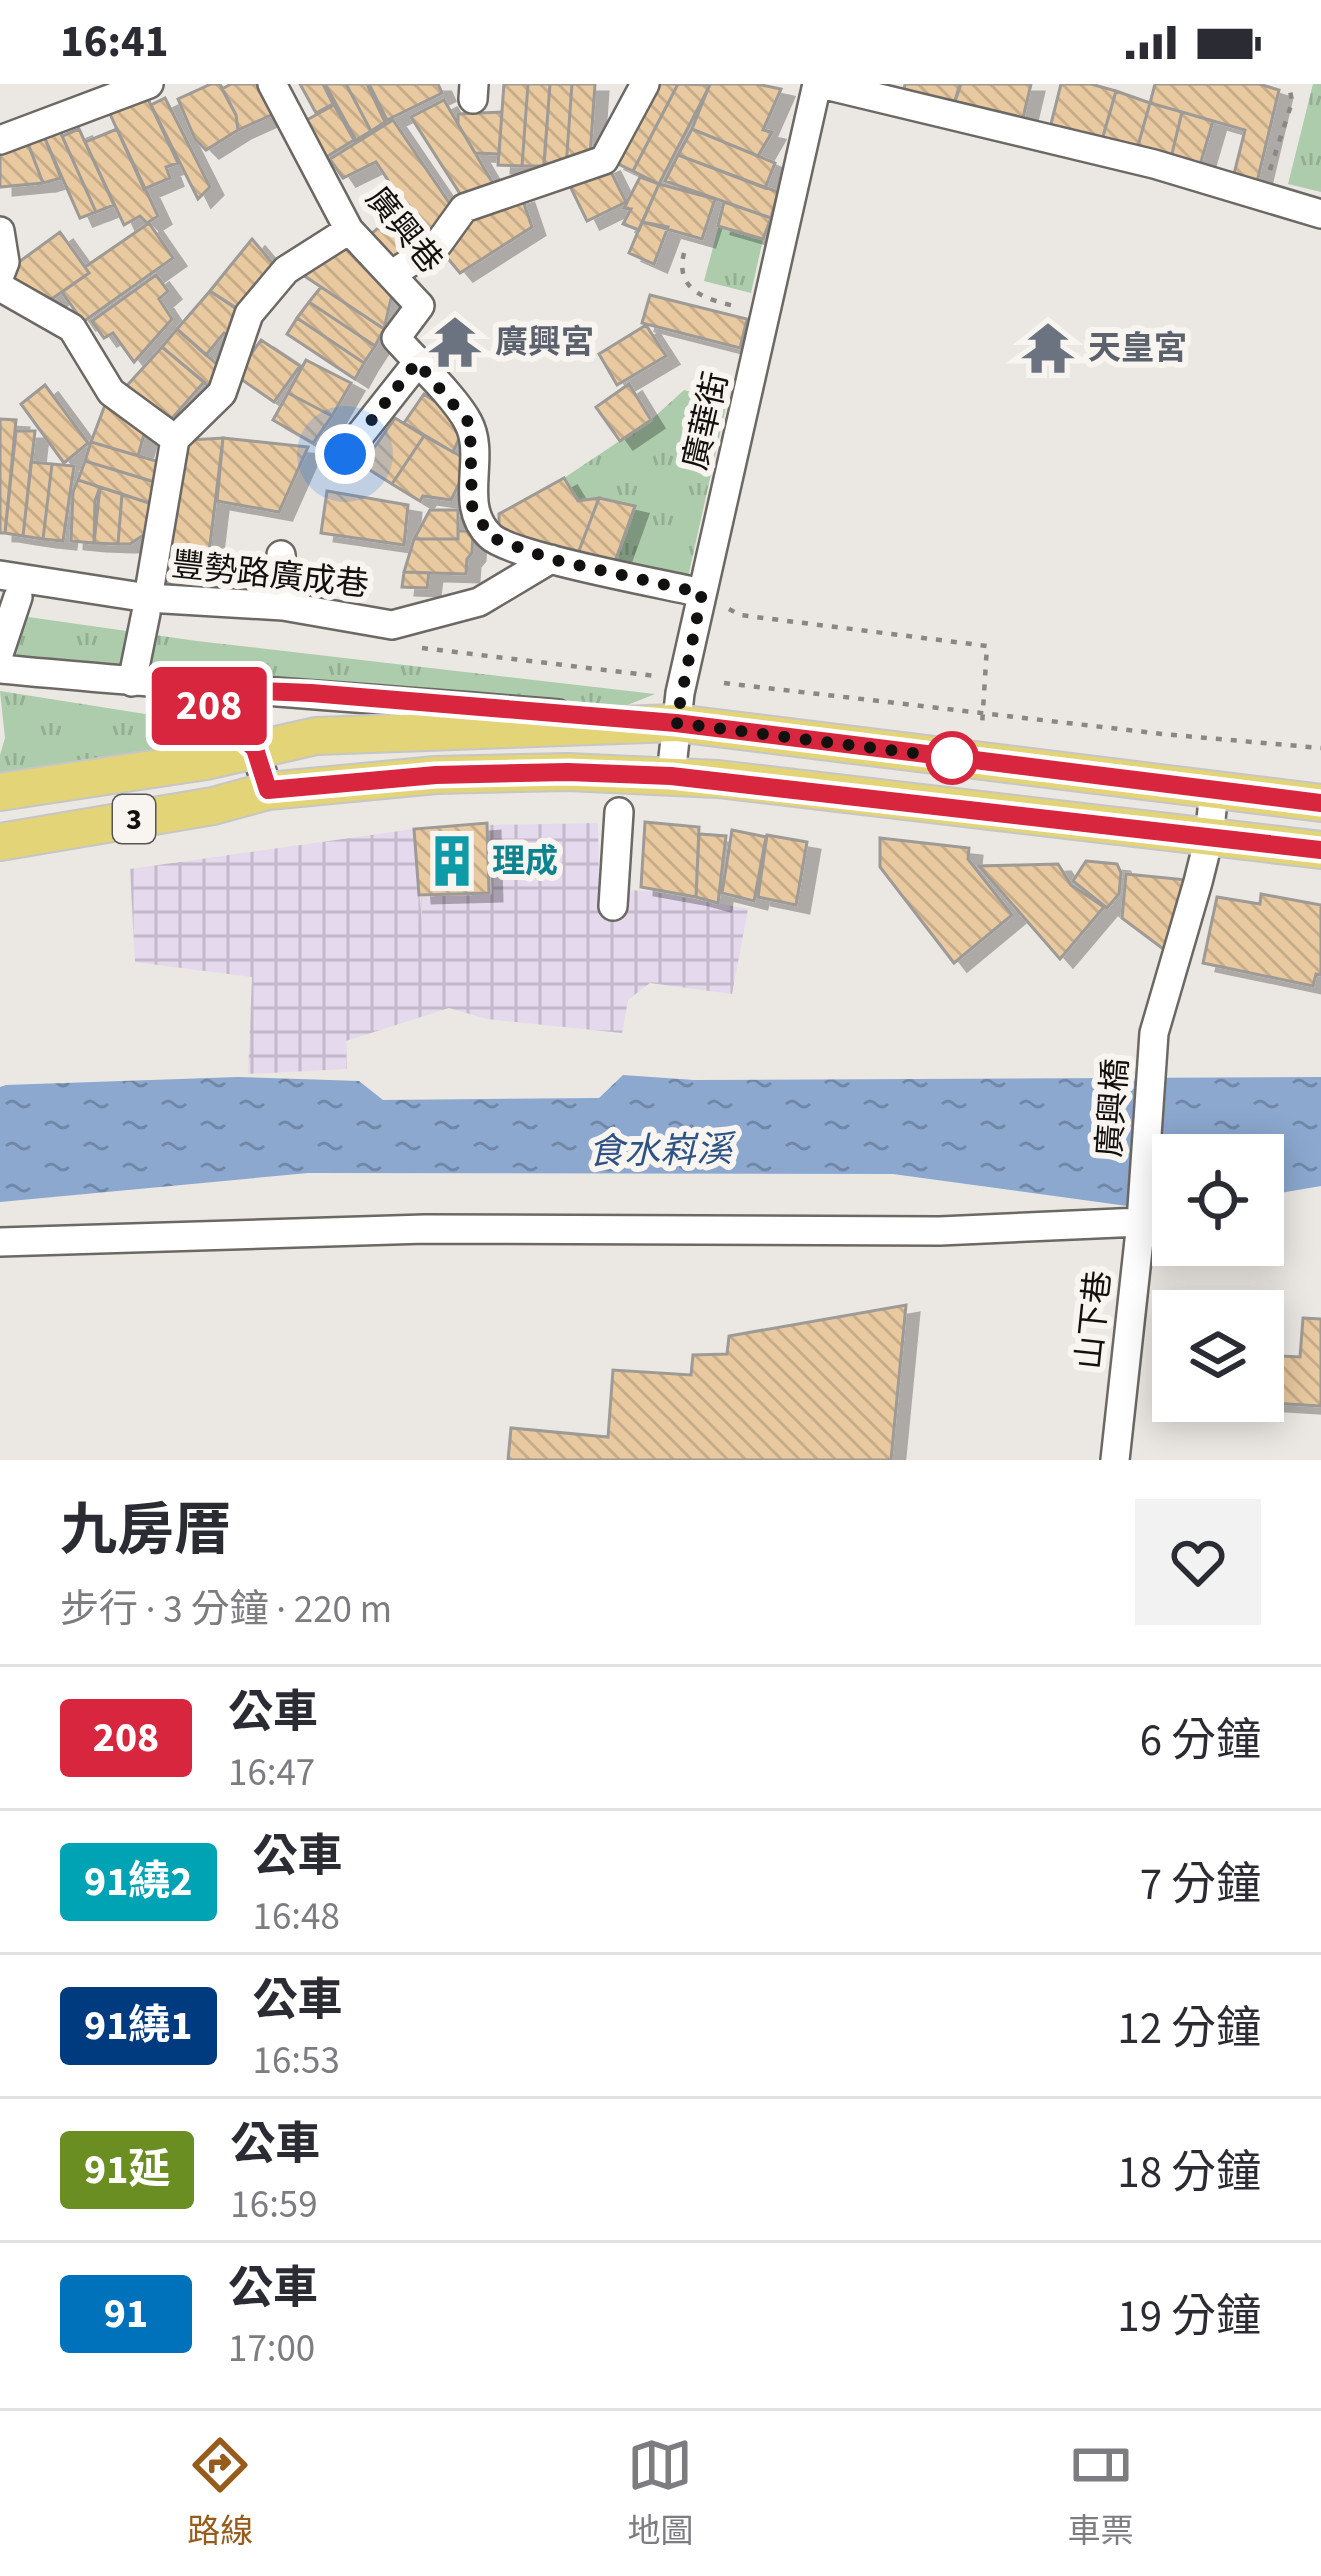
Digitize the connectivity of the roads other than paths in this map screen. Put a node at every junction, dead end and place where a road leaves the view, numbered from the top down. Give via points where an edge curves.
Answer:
1 (149, 84) edge
2 (272, 84) edge
3 (645, 84) edge
4 (819, 84) edge
5 (0, 140) edge
6 (1321, 214) edge
7 (349, 230) junction
8 (0, 231) edge
9 (0, 275) edge
10 (391, 275) junction
11 (0, 287) edge
12 (417, 362) junction
13 (175, 439) junction
14 (345, 454) dead end
15 (281, 555) dead end
16 (551, 559) junction
17 (0, 574) edge
18 (28, 592) junction
19 (702, 593) junction
20 (147, 606) junction
21 (283, 606) junction
22 (0, 651) edge
23 (0, 669) edge
24 (132, 682) junction
25 (189, 688) junction
26 (676, 723) junction
27 (255, 749) junction
28 (671, 776) junction
29 (268, 790) junction
30 (1214, 791) junction
31 (0, 792) edge
32 (1321, 803) edge
33 (619, 812) dead end
34 (1209, 838) junction
35 (0, 842) edge
36 (1321, 850) edge
37 (613, 906) dead end
38 (1143, 1187) joint
39 (1141, 1222) junction
40 (0, 1242) edge
41 (1115, 1460) edge

1 - 5 street
2 - 7 street, 廣興巷
3 - 10 street via 604,160 464,208 438,244
4 - 6 street via 1154,164
4 - 19 street, 廣華街
7 - 10 street, 廣興巷
7 - 13 street via 286,270 249,314 222,392
8 - 9 street
10 - 12 street, 廣興巷 via 420,306 396,338
11 - 13 street via 72,328 111,392
12 - 14 street
12 - 16 street via 470,424 472,506 490,537
13 - 20 street, 豐勢路廣成巷
15 - 21 street
16 - 19 street
16 - 21 street, 豐勢路廣成巷 via 479,602 392,626
17 - 18 street
18 - 20 street
18 - 22 street
19 - 26 street, 廣華街
20 - 21 street, 豐勢路廣成巷
20 - 24 street
23 - 24 street
24 - 25 street
25 - 26 street
25 - 27 street
26 - 27 main road, 3 via 316,736
26 - 28 street, 廣華街
26 - 30 main road, 3
27 - 29 street
27 - 31 main road, 3
28 - 29 main road, 3 via 436,775
28 - 34 main road, 3
29 - 35 main road, 3
30 - 32 main road, 3
30 - 34 street
33 - 37 street
34 - 36 main road, 3
34 - 38 street, 廣興橋 via 1154,1033
38 - 39 street, 山下巷
39 - 40 street
39 - 41 street, 山下巷

